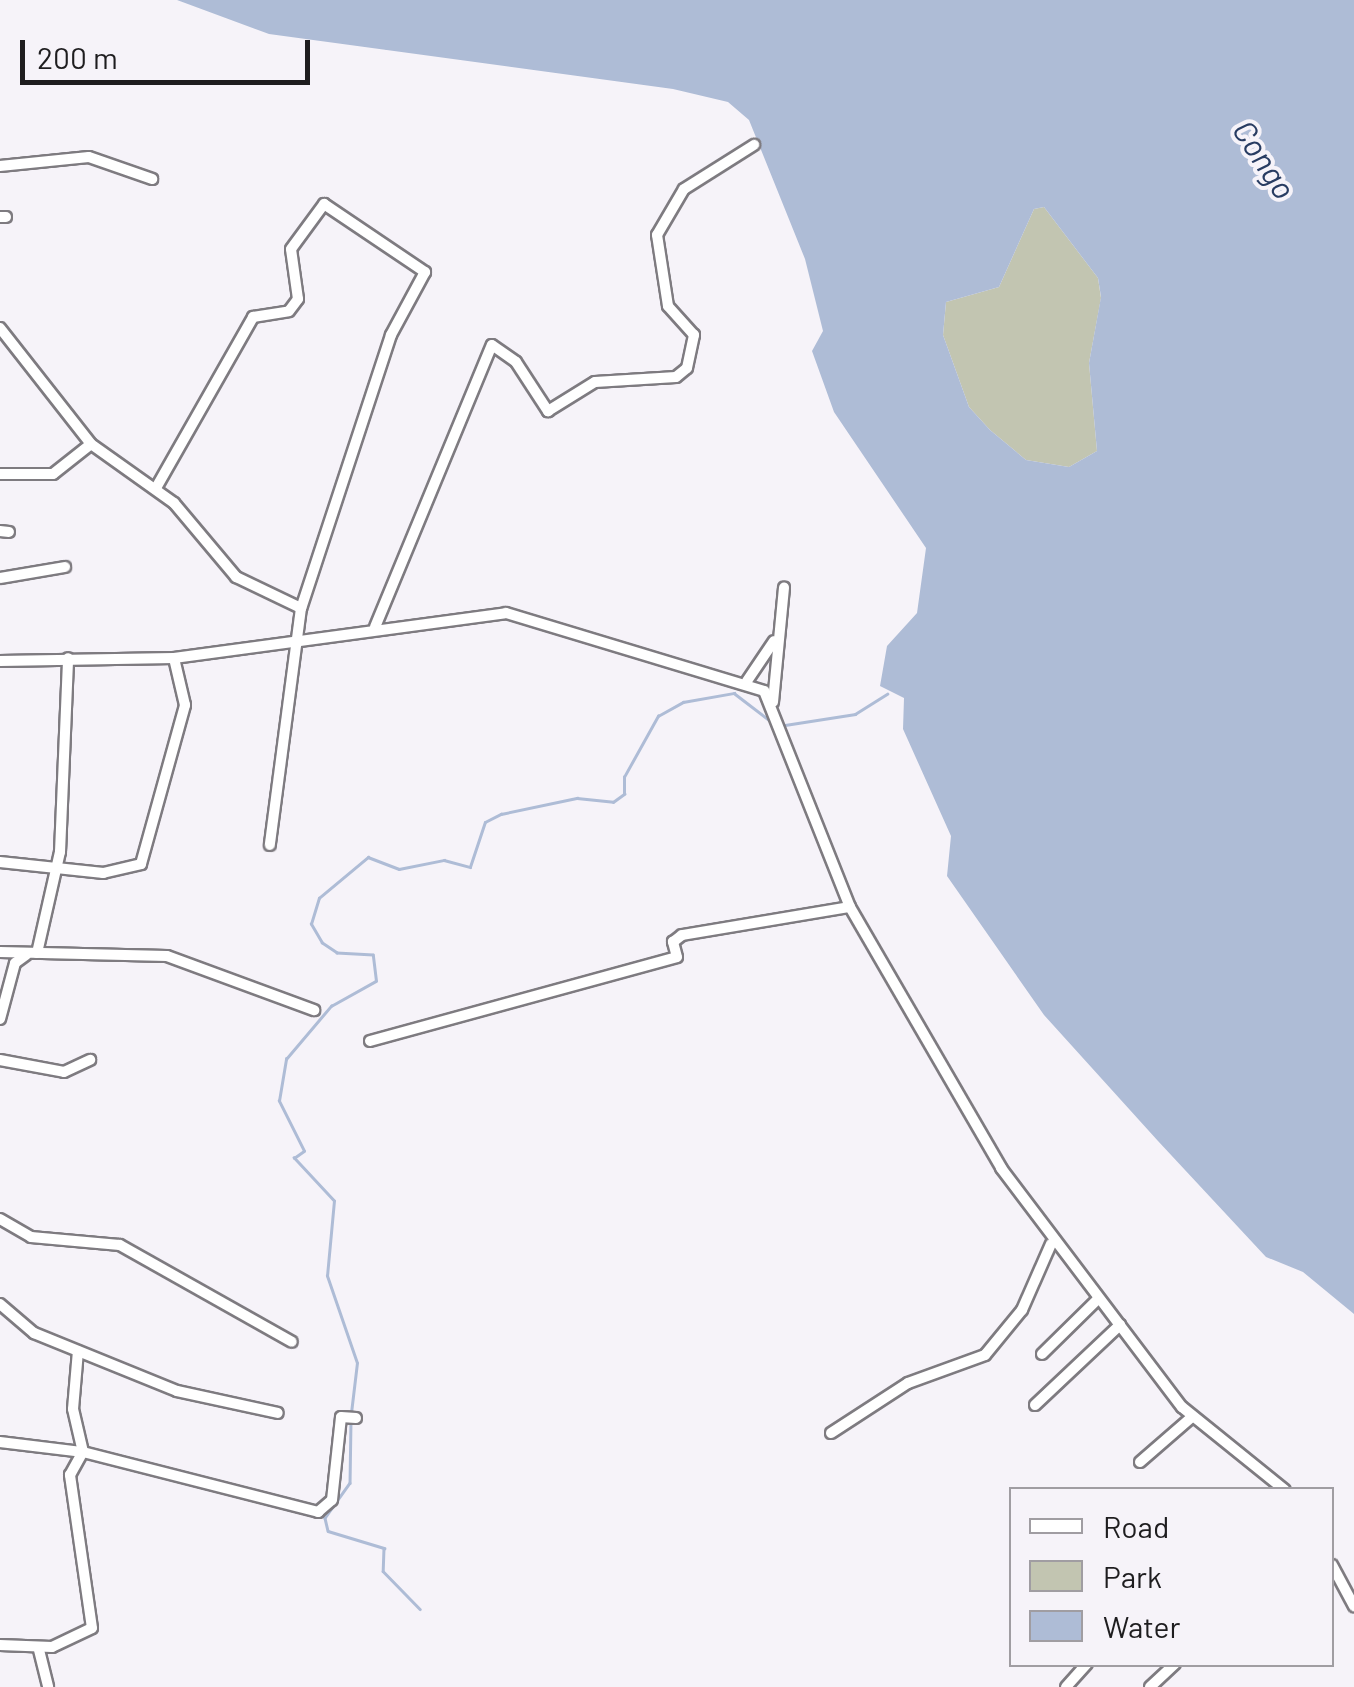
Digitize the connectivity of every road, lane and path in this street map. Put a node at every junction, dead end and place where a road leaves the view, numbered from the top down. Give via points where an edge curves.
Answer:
1 (754, 146) dead end
2 (0, 166) edge
3 (152, 180) dead end
4 (0, 328) edge
5 (91, 444) junction
6 (0, 474) edge
7 (156, 488) junction
8 (65, 567) dead end
9 (0, 578) edge
10 (784, 588) dead end
11 (301, 608) junction
12 (375, 628) junction
13 (774, 641) junction
14 (293, 642) junction
15 (68, 658) junction
16 (174, 658) junction
17 (0, 660) edge
18 (747, 681) junction
19 (773, 703) junction
20 (270, 845) dead end
21 (0, 862) edge
22 (50, 867) junction
23 (850, 908) junction
24 (0, 952) edge
25 (37, 953) junction
26 (314, 1010) dead end
27 (0, 1019) edge
28 (370, 1041) dead end
29 (0, 1060) edge
30 (90, 1060) dead end
31 (0, 1219) edge
32 (1051, 1244) junction
33 (1098, 1300) junction
34 (0, 1304) edge
35 (1120, 1326) junction
36 (292, 1342) dead end
37 (78, 1351) junction
38 (1042, 1354) dead end
39 (1035, 1406) dead end
40 (278, 1412) dead end
41 (1192, 1417) junction
42 (356, 1418) dead end
43 (830, 1433) dead end
44 (0, 1442) edge
45 (83, 1452) junction
46 (1140, 1462) dead end
47 (1281, 1487) edge
48 (1335, 1579) edge
49 (1354, 1606) edge
50 (0, 1644) edge
51 (39, 1650) junction
52 (1084, 1667) edge
53 (1172, 1667) edge
54 (48, 1687) edge
55 (1066, 1687) edge
56 (1150, 1687) edge

1 - 12 street via 684,189 657,235 668,306 694,335 687,368 676,377 596,382 548,411 516,362 492,345
2 - 3 street via 89,157
4 - 5 street
5 - 6 street via 53,474
5 - 7 street
7 - 11 street via 236,577
7 - 11 street via 253,317 289,311 298,299 291,250 324,204 426,272 391,335
8 - 9 street
10 - 13 street
11 - 14 street
12 - 14 street
12 - 18 street via 525,614
13 - 18 street
13 - 19 street
14 - 16 street
14 - 20 street
15 - 16 street
15 - 17 street
15 - 22 street via 69,750 60,852
16 - 22 street via 185,706 148,853 124,872
18 - 19 street
19 - 23 street
21 - 22 street
22 - 25 street
23 - 28 street via 682,935 673,942 676,957
23 - 32 street
24 - 25 street
25 - 26 street via 167,956
25 - 27 street via 15,963
29 - 30 street via 64,1072
31 - 36 street via 31,1237 120,1245
32 - 33 street
32 - 43 street via 1022,1310 986,1355 908,1383
33 - 35 street
33 - 38 street
34 - 37 street
35 - 39 street
35 - 41 street
37 - 40 street via 212,1402
37 - 45 street via 73,1408
41 - 46 street
41 - 47 street
42 - 45 street via 341,1418 338,1476 318,1512
44 - 45 street
45 - 51 street via 70,1474 92,1628
48 - 49 street
50 - 51 street
51 - 54 street
52 - 55 street
53 - 56 street

